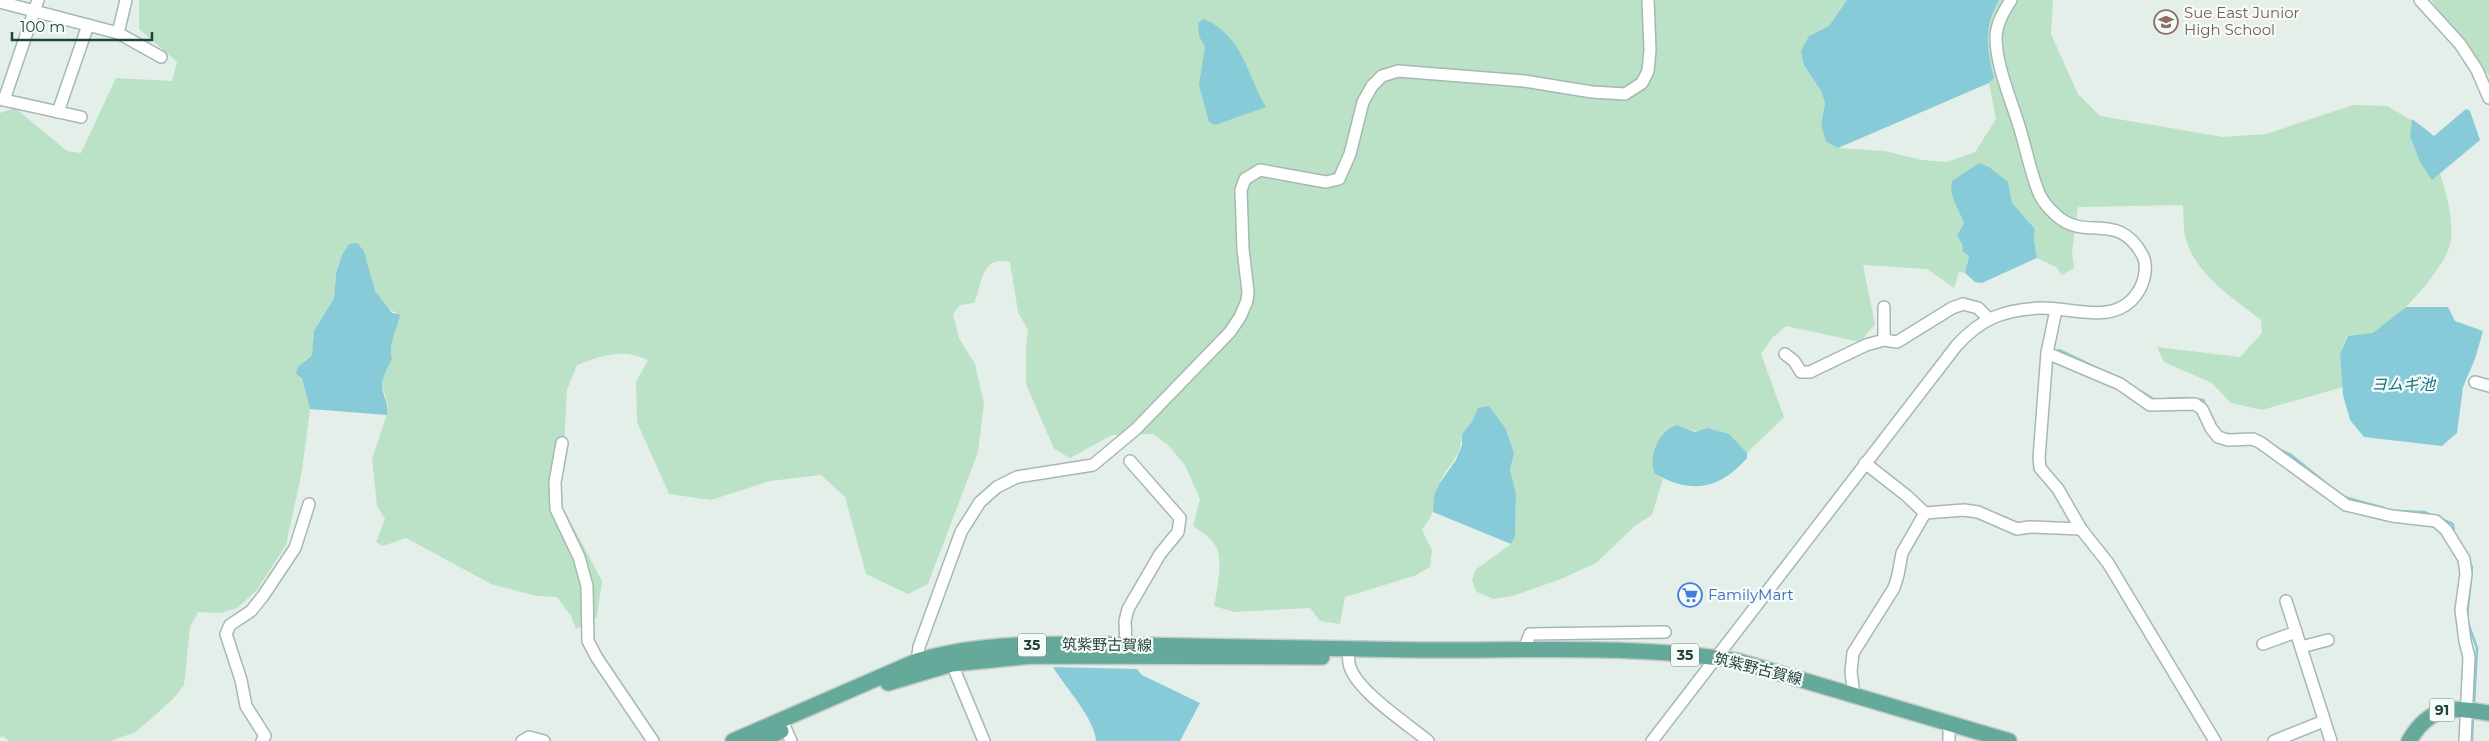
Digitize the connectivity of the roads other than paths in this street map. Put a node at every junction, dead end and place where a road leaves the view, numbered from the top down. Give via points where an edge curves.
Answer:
1 (126, 0) edge
2 (1648, 0) edge
3 (2011, 0) edge
4 (2420, 0) edge
5 (0, 2) edge
6 (36, 6) edge
7 (88, 25) junction
8 (118, 33) junction
9 (161, 57) dead end
10 (2489, 98) edge
11 (2, 100) edge
12 (58, 112) junction
13 (81, 117) dead end
14 (1884, 307) dead end
15 (2056, 310) junction
16 (1989, 319) junction
17 (1884, 340) junction
18 (2047, 353) junction
19 (1785, 354) dead end
20 (2475, 382) dead end
21 (2489, 386) edge
22 (562, 443) dead end
23 (1130, 461) dead end
24 (1866, 464) junction
25 (309, 504) dead end
26 (1925, 513) junction
27 (2081, 529) junction
28 (2286, 601) dead end
29 (1665, 632) dead end
30 (2296, 632) junction
31 (2328, 640) dead end
32 (2263, 644) dead end
33 (1126, 645) junction
34 (1349, 647) junction
35 (2301, 647) junction
36 (1524, 649) junction
37 (949, 658) junction
38 (1717, 658) junction
39 (919, 667) junction
40 (1854, 695) junction
41 (2467, 710) junction
42 (2489, 713) edge
43 (2324, 721) junction
44 (1949, 723) junction
45 (786, 730) edge
46 (262, 741) edge
47 (522, 741) edge
48 (544, 741) edge
49 (652, 741) edge
50 (733, 741) edge
51 (759, 741) edge
52 (984, 741) edge
53 (1428, 741) edge
54 (1652, 741) edge
55 (1949, 741) edge
56 (2008, 741) edge
57 (2215, 741) edge
58 (2274, 741) edge
59 (2331, 741) edge
60 (2409, 741) edge
61 (2465, 741) edge

1 - 8 street
2 - 39 street via 1648,71 1642,83 1625,94 1524,81 1398,71 1382,76 1363,102 1350,154 1339,179 1326,182 1260,170 1245,179 1242,200 1248,292 1240,317 1204,360 1136,429 1093,465 1017,477 997,487 980,502 961,532 919,647
3 - 15 street via 1999,24 1997,50 2037,188 2057,217 2078,227 2105,228 2122,233 2131,238 2144,260 2145,277 2138,293 2125,307 2108,313
4 - 10 street via 2460,44 2477,70
5 - 6 street
6 - 7 street
6 - 11 street
7 - 8 street
7 - 12 street
8 - 9 street
11 - 12 street
12 - 13 street
14 - 17 street
15 - 16 street via 2023,310
15 - 18 street
16 - 17 street via 1978,308 1963,304 1897,342
16 - 24 street via 1974,327 1957,345
17 - 19 street via 1866,345 1810,372 1801,372
18 - 27 street via 2040,468 2058,490
18 - 41 street via 2114,380 2150,405 2195,404 2202,409 2218,438 2261,442 2346,505 2392,516 2426,518 2442,525 2464,559 2465,566 2461,610 2469,657
20 - 21 street
22 - 49 street via 555,482 556,508 587,586 588,641
23 - 33 street via 1180,518 1178,532 1160,554 1128,608
24 - 26 street
24 - 38 street
25 - 46 street via 295,548 264,596 251,611 230,625 226,634 246,706 265,736
26 - 27 street via 1964,510 1978,512 2017,529
26 - 40 street via 1902,553 1894,588 1853,652
27 - 57 street via 2108,563
28 - 30 street
29 - 36 street via 1530,634
30 - 32 street
30 - 35 street
31 - 35 street
33 - 34 main road, 筑紫野古賀線 / 35
33 - 37 main road, 筑紫野古賀線 / 35 via 1045,644
34 - 36 main road, 筑紫野古賀線 / 35
34 - 37 main road, 筑紫野古賀線 / 35 via 1324,657
34 - 53 street via 1349,664 1357,680
35 - 43 street
36 - 38 main road, 筑紫野古賀線 / 35 via 1622,649
37 - 39 main road, 筑紫野古賀線 / 35
37 - 52 street
38 - 40 main road, 筑紫野古賀線 / 35 via 1738,661
38 - 54 street
39 - 45 main road, 筑紫野古賀線 / 35
40 - 44 main road, 筑紫野古賀線 / 35
41 - 42 main road, 91
41 - 60 main road, 91 via 2443,710 2430,715
41 - 61 street
43 - 58 street
43 - 59 street
44 - 55 street
44 - 56 main road, 筑紫野古賀線 / 35
45 - 50 main road, 筑紫野古賀線 / 35
45 - 51 main road, 筑紫野古賀線 / 35
47 - 48 street via 529,738

